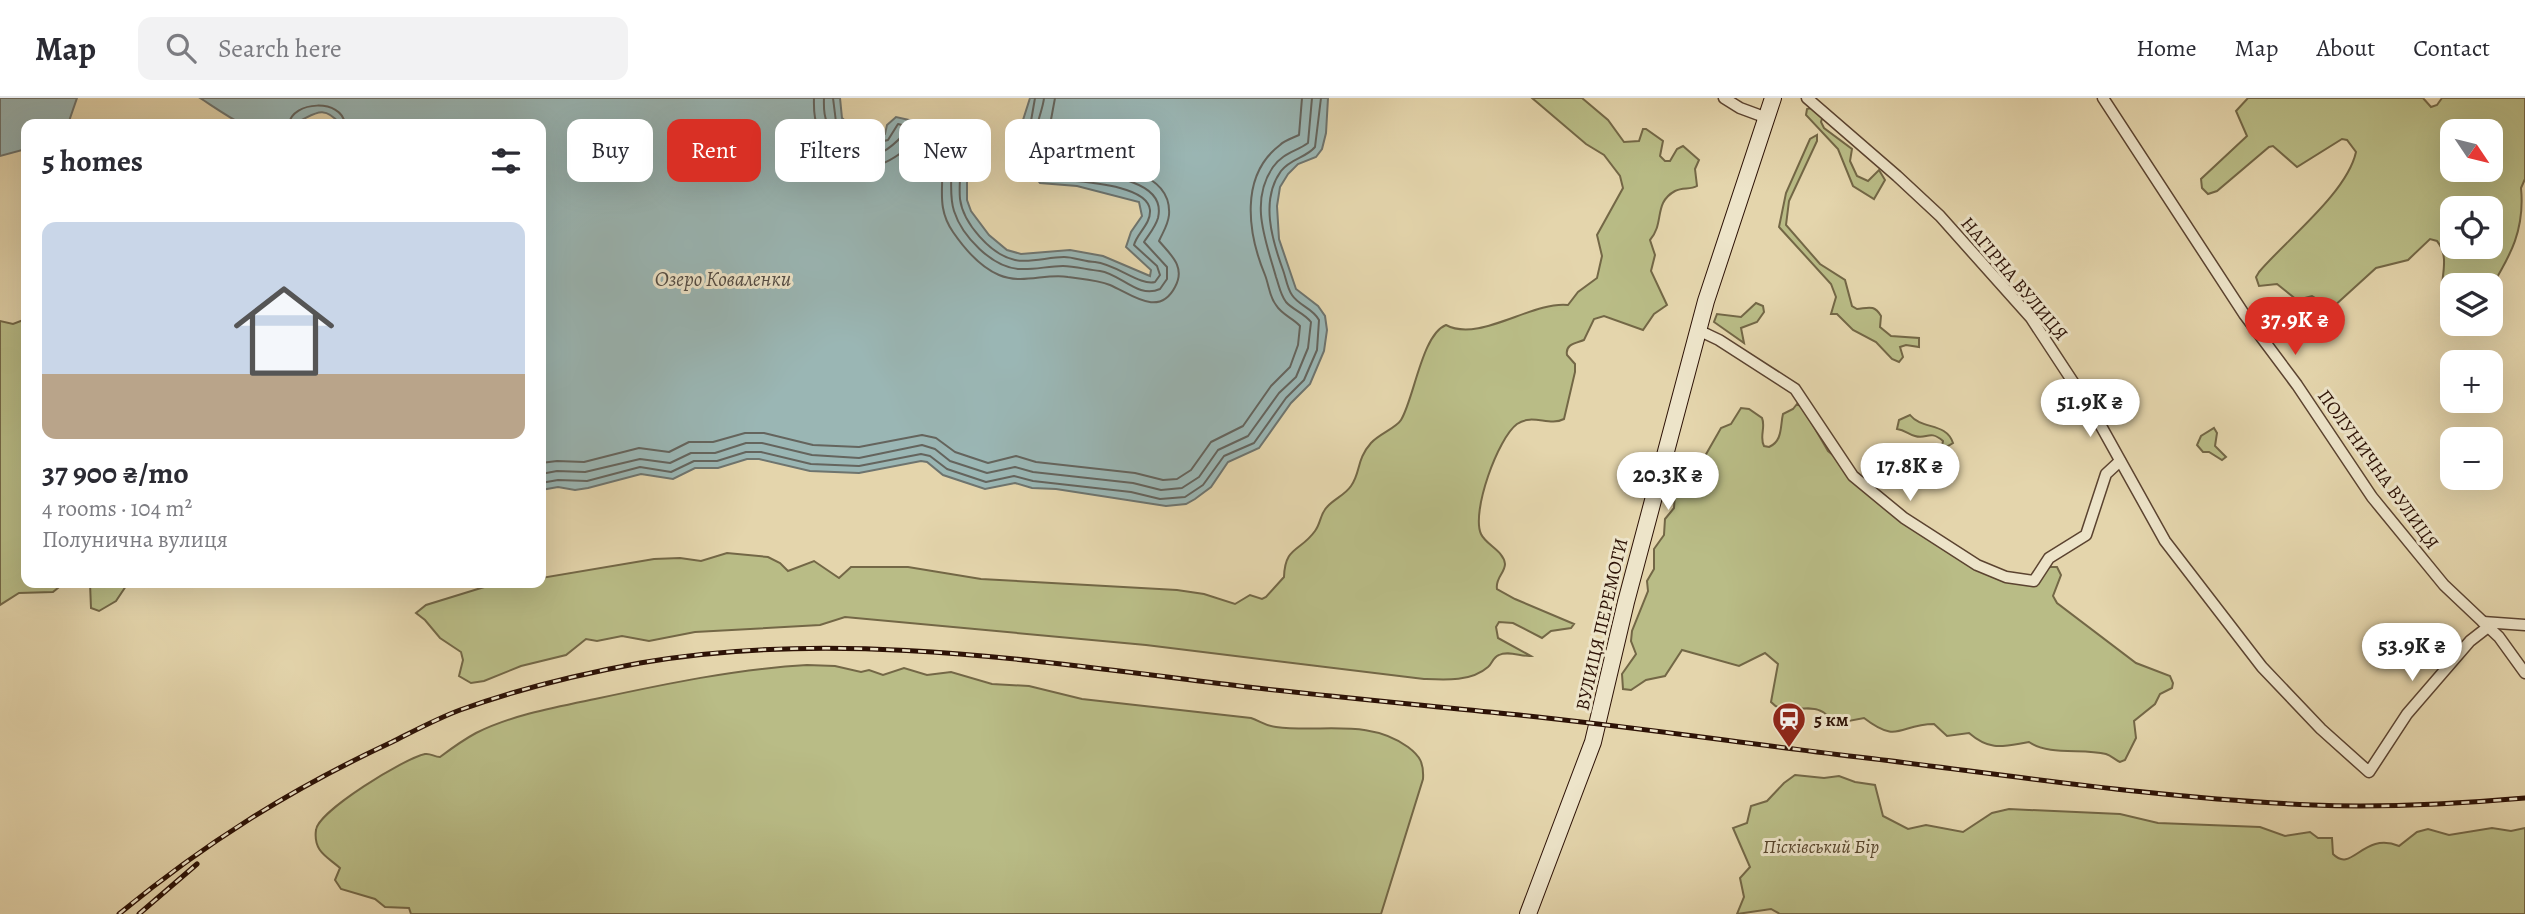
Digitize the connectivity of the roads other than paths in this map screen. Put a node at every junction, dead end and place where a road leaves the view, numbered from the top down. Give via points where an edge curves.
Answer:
1 (1724, 98) edge
2 (1773, 98) edge
3 (1807, 98) edge
4 (2103, 98) edge
5 (1767, 118) junction
6 (1698, 330) junction
7 (2120, 461) junction
8 (2485, 624) junction
9 (2525, 625) edge
10 (2525, 673) edge
11 (1528, 914) edge

1 - 5 street
2 - 5 street, ВУЛИЦЯ ПЕРЕМОГИ
3 - 7 street, НАГІРНА ВУЛИЦЯ via 1913,190 1994,276 2044,336
4 - 8 street, ПОЛУНИЧНА ВУЛИЦЯ via 2244,314 2372,498 2444,585
5 - 6 street, ВУЛИЦЯ ПЕРЕМОГИ
6 - 7 street via 1795,389 1845,466 1874,495 1944,545 1997,574 2034,581 2049,558 2083,539 2106,474
6 - 11 street, ВУЛИЦЯ ПЕРЕМОГИ via 1593,742
7 - 8 street, НАГІРНА ВУЛИЦЯ via 2165,541 2249,652 2293,701 2369,772 2407,714
8 - 9 street
8 - 10 street, ПОЛУНИЧНА ВУЛИЦЯ

